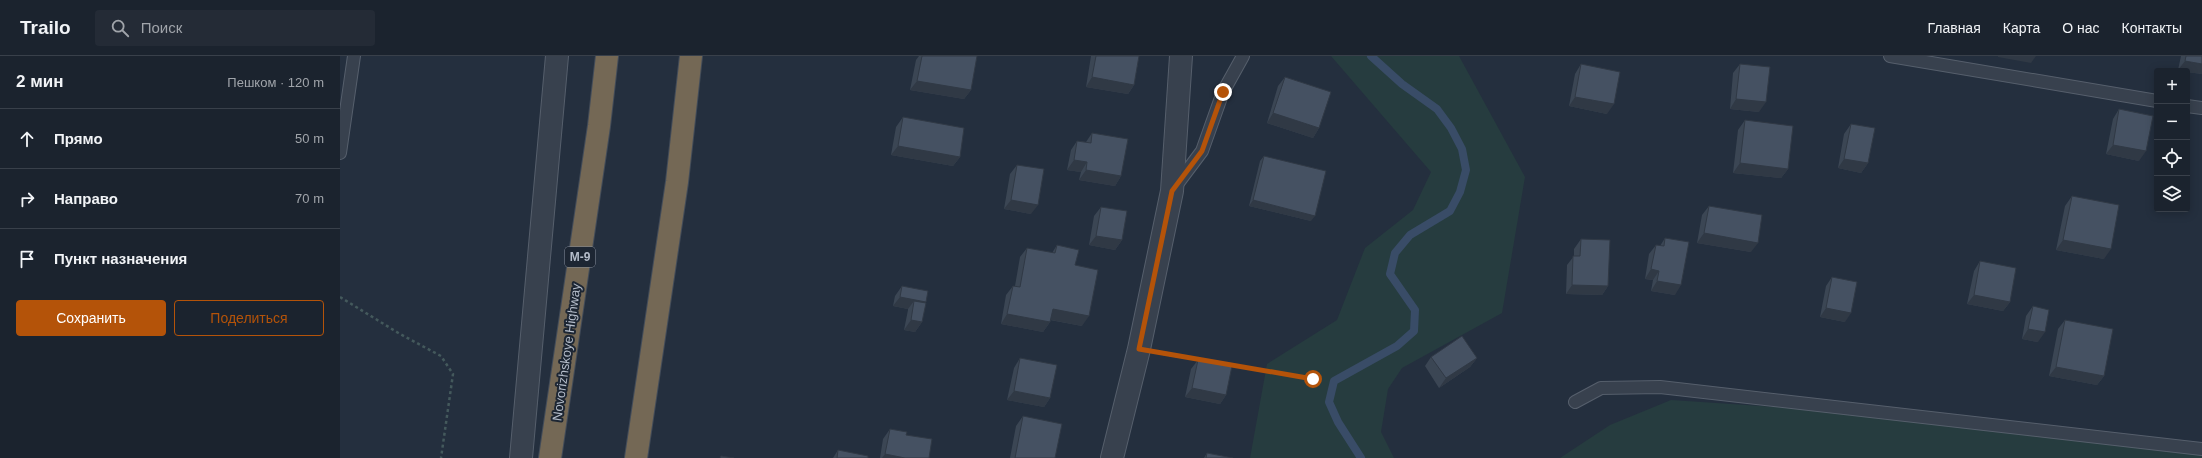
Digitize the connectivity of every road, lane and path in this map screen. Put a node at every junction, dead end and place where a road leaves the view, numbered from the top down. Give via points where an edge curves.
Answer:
1 (354, 56) edge
2 (556, 56) edge
3 (607, 56) edge
4 (691, 56) edge
5 (1181, 56) edge
6 (1243, 56) edge
7 (1890, 56) edge
8 (2154, 100) edge
9 (2190, 106) edge
10 (2202, 108) edge
11 (340, 153) edge
12 (1172, 191) junction
13 (340, 297) edge
14 (1139, 349) junction
15 (1313, 379) dead end
16 (1575, 402) dead end
17 (2202, 449) edge
18 (441, 458) edge
19 (521, 458) edge
20 (550, 458) edge
21 (636, 458) edge
22 (1112, 458) edge

1 - 11 lane
2 - 19 street
3 - 20 highway, Novorizhskoye Highway / М-9 via 598,134
4 - 21 highway via 677,182
5 - 12 street
6 - 12 lane via 1223,92 1202,151
7 - 8 lane
9 - 10 lane
12 - 14 street
13 - 18 path via 441,356 453,374
14 - 15 path
14 - 22 street
16 - 17 lane via 1601,388 1660,387

